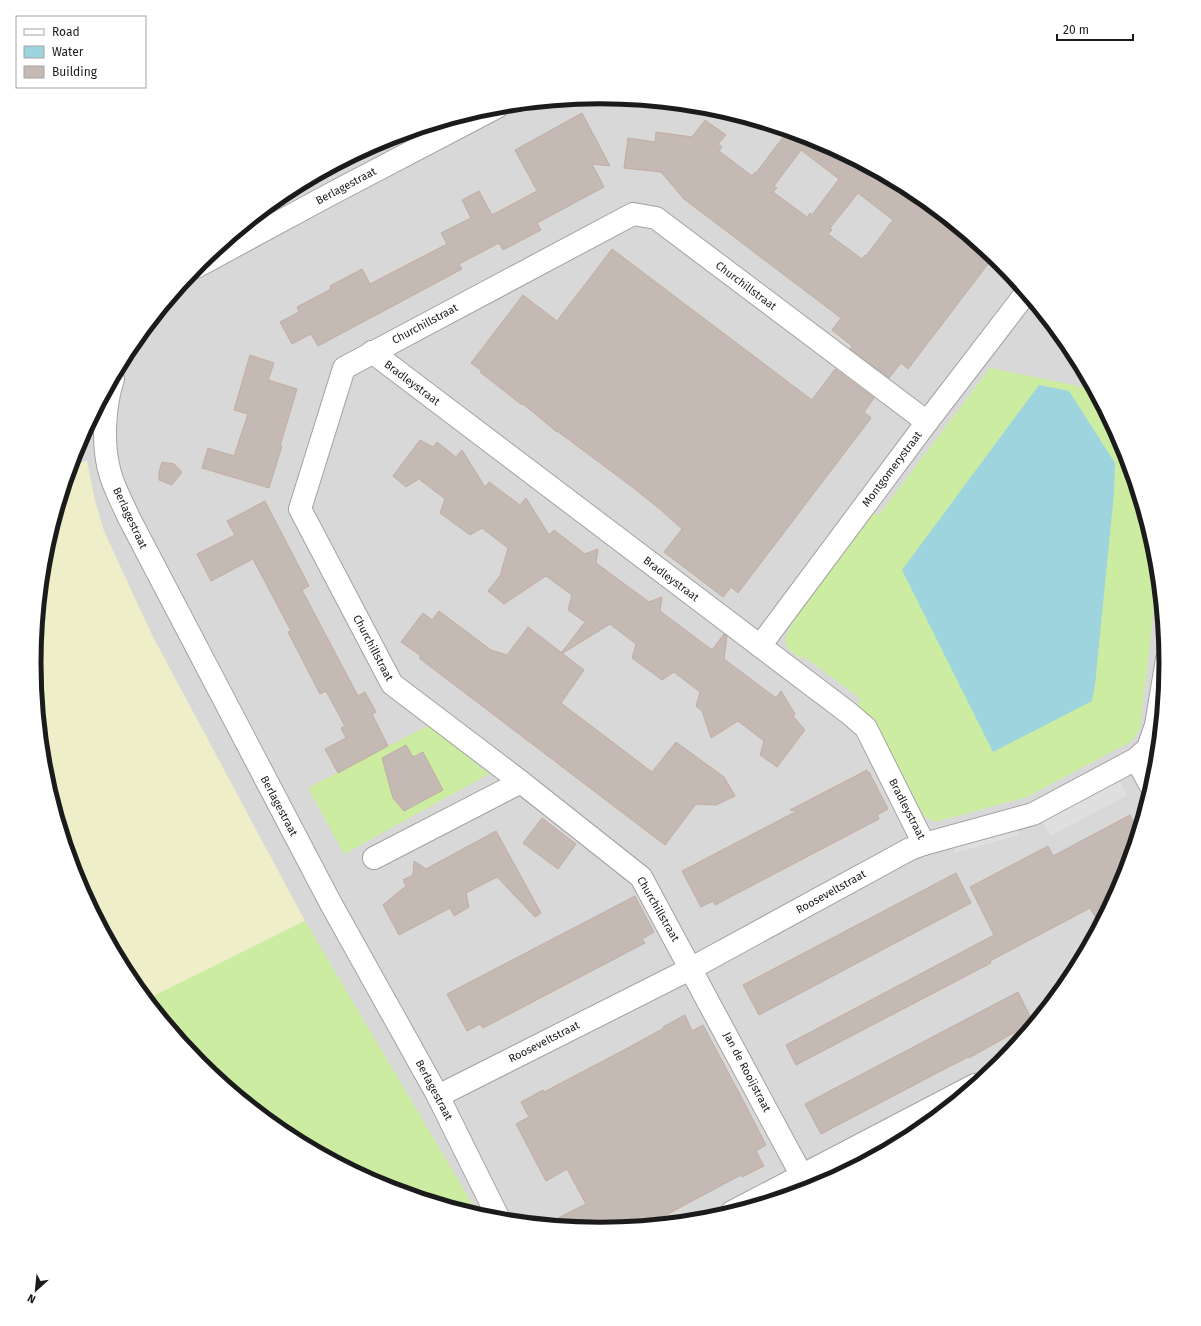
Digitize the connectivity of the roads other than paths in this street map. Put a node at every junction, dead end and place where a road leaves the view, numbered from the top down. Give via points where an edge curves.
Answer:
1 (478, 117) edge
2 (218, 255) edge
3 (1023, 297) edge
4 (372, 352) junction
5 (110, 395) edge
6 (927, 422) junction
7 (760, 646) junction
8 (1157, 721) edge
9 (1136, 759) junction
10 (1147, 780) edge
11 (521, 782) junction
12 (924, 844) junction
13 (374, 858) dead end
14 (692, 968) junction
15 (438, 1096) junction
16 (946, 1103) edge
17 (881, 1143) edge
18 (791, 1185) edge
19 (763, 1198) edge
20 (495, 1213) edge

1 - 2 street, Berlagestraat
3 - 6 street, Montgomerystraat
4 - 6 street, Churchillstraat via 633,214 656,218
4 - 7 street, Bradleystraat
4 - 11 street, Churchillstraat via 344,368 300,509 392,684
5 - 15 street, Berlagestraat via 105,439 110,473 128,516 330,902
6 - 7 street, Montgomerystraat
7 - 12 street, Bradleystraat via 866,728
8 - 9 street, Rooseveltstraat via 1148,748
9 - 10 street
9 - 12 street, Rooseveltstraat via 1033,814
11 - 13 street
11 - 14 street, Churchillstraat via 642,877
12 - 14 street, Rooseveltstraat via 910,849
14 - 15 street, Rooseveltstraat
14 - 18 street, Jan de Rooijstraat
15 - 20 street, Berlagestraat
16 - 17 street
17 - 18 street
18 - 19 street

